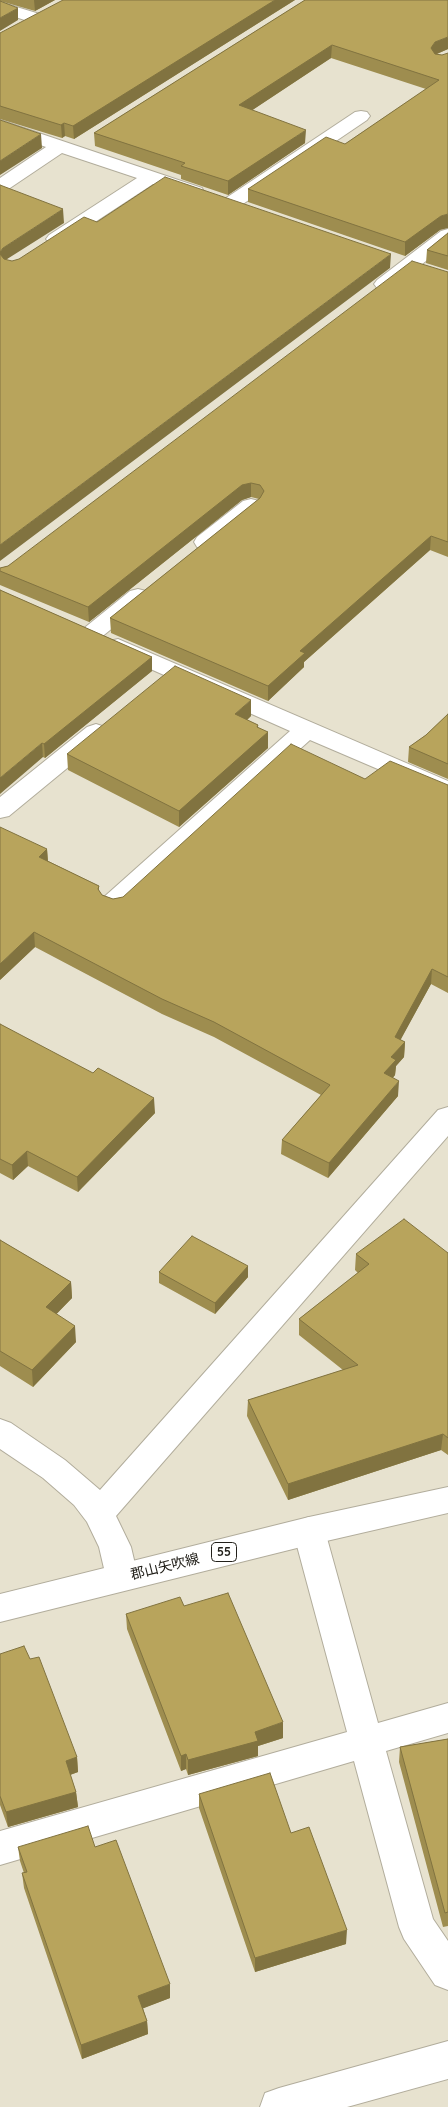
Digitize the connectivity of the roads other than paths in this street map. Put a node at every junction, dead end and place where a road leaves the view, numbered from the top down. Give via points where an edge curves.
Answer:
1 (0, 7) edge
2 (54, 10) edge
3 (37, 19) junction
4 (15, 32) edge
5 (360, 116) dead end
6 (0, 125) edge
7 (89, 139) dead end
8 (66, 148) junction
9 (151, 177) junction
10 (0, 186) edge
11 (230, 204) junction
12 (248, 210) edge
13 (448, 235) edge
14 (44, 246) edge
15 (399, 262) junction
16 (432, 274) edge
17 (369, 295) edge
18 (251, 506) edge
19 (190, 554) edge
20 (152, 585) edge
21 (172, 670) junction
22 (150, 688) edge
23 (112, 718) edge
24 (307, 729) junction
25 (448, 791) edge
26 (0, 810) edge
27 (113, 903) edge
28 (448, 1117) edge
29 (0, 1432) edge
30 (448, 1500) edge
31 (99, 1513) junction
32 (309, 1531) junction
33 (122, 1577) junction
34 (0, 1608) edge
35 (448, 1718) edge
36 (366, 1741) junction
37 (0, 1848) edge
38 (448, 1972) edge
39 (448, 2060) edge
40 (279, 2107) edge

1 - 3 street
2 - 3 street
3 - 4 street
5 - 11 street
6 - 8 street
7 - 8 street
8 - 9 street
8 - 10 street
9 - 11 street
9 - 14 street
11 - 12 street
13 - 15 street
15 - 16 street
15 - 17 street
18 - 19 street
20 - 21 street via 82,630
21 - 22 street
21 - 24 street
23 - 26 street
24 - 25 street
24 - 27 street
28 - 31 street
29 - 31 street via 54,1469 85,1495
30 - 32 street, 郡山矢吹線 / 55
31 - 33 street via 115,1546
32 - 33 street, 郡山矢吹線 / 55
32 - 36 street
33 - 34 street, 郡山矢吹線 / 55
35 - 36 street
36 - 37 street
36 - 38 street via 417,1927
39 - 40 street

